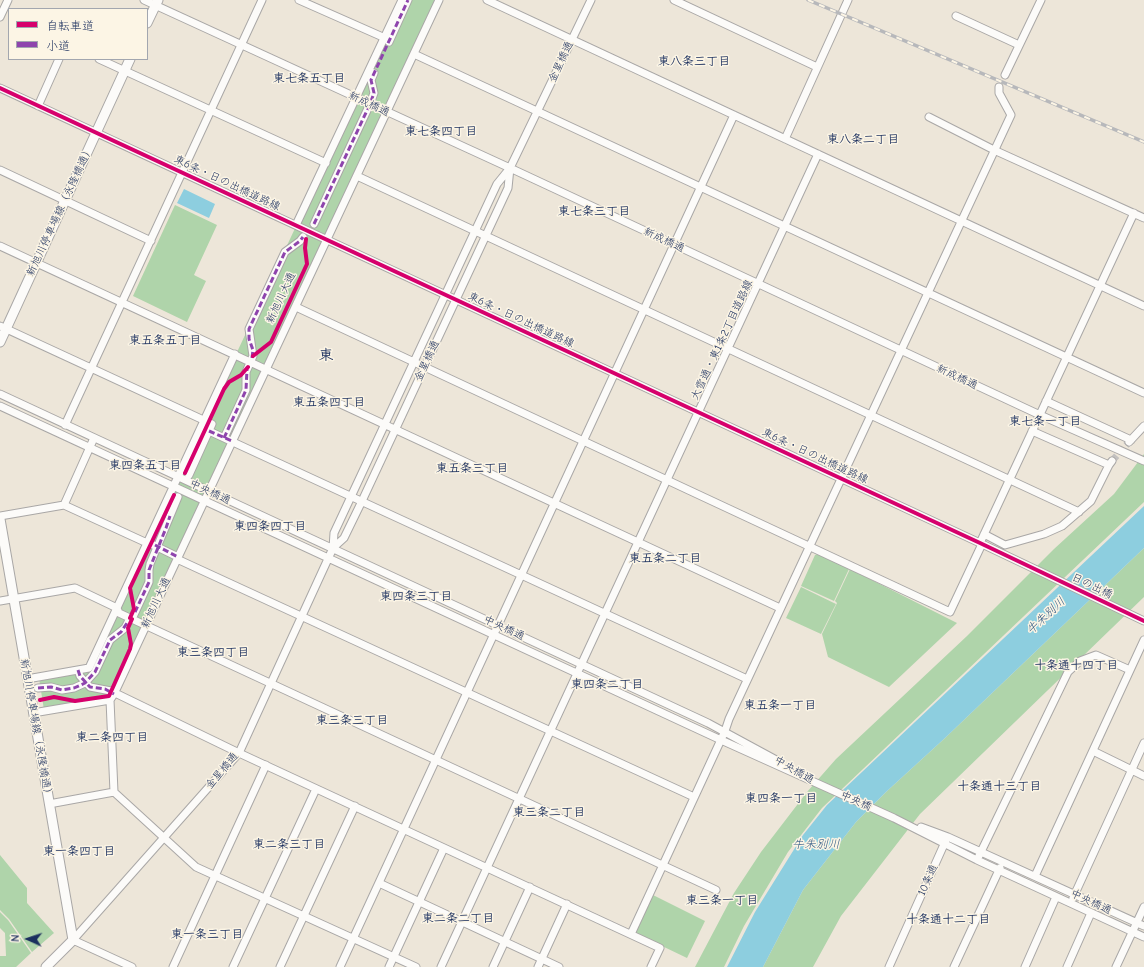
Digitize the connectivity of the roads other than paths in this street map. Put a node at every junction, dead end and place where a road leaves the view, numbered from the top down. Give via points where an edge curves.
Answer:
1 (8, 0) edge
2 (144, 0) edge
3 (262, 0) edge
4 (299, 0) edge
5 (402, 0) edge
6 (408, 0) edge
7 (439, 0) edge
8 (487, 0) edge
9 (591, 0) edge
10 (674, 0) edge
11 (848, 0) edge
12 (1041, 0) edge
13 (156, 3) edge
14 (1, 15) edge
15 (956, 16) dead end
16 (148, 21) edge
17 (385, 38) junction
18 (571, 39) junction
19 (241, 45) junction
20 (1019, 46) junction
21 (414, 54) junction
22 (59, 60) edge
23 (101, 60) edge
24 (130, 60) edge
25 (817, 67) junction
26 (125, 72) junction
27 (1004, 75) dead end
28 (1000, 87) dead end
29 (0, 88) edge
30 (357, 98) junction
31 (370, 104) junction
32 (38, 106) junction
33 (211, 110) junction
34 (538, 111) junction
35 (387, 113) junction
36 (734, 115) junction
37 (929, 117) dead end
38 (97, 132) junction
39 (785, 139) junction
40 (994, 150) junction
41 (818, 154) junction
42 (326, 163) junction
43 (510, 168) junction
44 (0, 170) edge
45 (182, 173) junction
46 (357, 176) junction
47 (701, 187) junction
48 (65, 201) junction
49 (1134, 213) junction
50 (1144, 218) edge
51 (961, 221) junction
52 (314, 224) dead end
53 (296, 225) junction
54 (786, 226) junction
55 (475, 232) junction
56 (485, 236) junction
57 (302, 238) dead end
58 (328, 240) junction
59 (151, 241) junction
60 (674, 245) junction
61 (0, 246) edge
62 (37, 262) junction
63 (757, 284) junction
64 (1100, 285) junction
65 (928, 293) junction
66 (446, 294) junction
67 (456, 299) junction
68 (122, 302) junction
69 (1144, 306) edge
70 (296, 307) junction
71 (644, 310) junction
72 (3, 327) edge
73 (0, 342) edge
74 (728, 348) junction
75 (901, 351) junction
76 (235, 354) junction
77 (1068, 356) junction
78 (251, 361) junction
79 (414, 362) junction
80 (424, 367) junction
81 (92, 369) junction
82 (267, 369) junction
83 (615, 374) junction
84 (1144, 393) edge
85 (0, 394) edge
86 (1046, 401) junction
87 (0, 406) edge
88 (698, 412) junction
89 (1040, 415) junction
90 (872, 416) junction
91 (204, 420) junction
92 (385, 424) junction
93 (65, 425) junction
94 (1144, 426) edge
95 (396, 428) junction
96 (209, 431) junction
97 (1032, 431) junction
98 (94, 438) junction
99 (224, 438) junction
100 (232, 441) junction
101 (582, 441) junction
102 (90, 448) junction
103 (1142, 460) edge
104 (189, 475) dead end
105 (178, 477) junction
106 (841, 478) junction
107 (667, 479) junction
108 (1010, 480) junction
109 (173, 487) junction
110 (209, 491) junction
111 (351, 496) junction
112 (178, 497) dead end
113 (204, 501) junction
114 (362, 501) junction
115 (555, 503) junction
116 (64, 504) junction
117 (1079, 512) junction
118 (0, 517) edge
119 (984, 534) junction
120 (638, 541) junction
121 (147, 543) junction
122 (981, 543) junction
123 (809, 545) junction
124 (158, 547) junction
125 (333, 548) junction
126 (178, 558) junction
127 (328, 558) junction
128 (1035, 569) joint
129 (521, 575) junction
130 (13, 599) junction
131 (0, 601) edge
132 (117, 608) junction
133 (780, 608) junction
134 (604, 613) junction
135 (302, 616) junction
136 (131, 619) junction
137 (1143, 621) edge
138 (498, 625) junction
139 (146, 626) junction
140 (493, 635) junction
141 (1144, 640) edge
142 (581, 664) junction
143 (78, 670) junction
144 (1130, 670) junction
145 (577, 674) junction
146 (27, 678) junction
147 (747, 679) junction
148 (85, 683) junction
149 (270, 684) junction
150 (38, 688) dead end
151 (467, 692) junction
152 (112, 697) junction
153 (33, 713) junction
154 (550, 731) junction
155 (725, 731) junction
156 (720, 740) junction
157 (1144, 743) edge
158 (1093, 751) junction
159 (239, 753) junction
160 (436, 760) junction
161 (266, 765) junction
162 (1132, 770) junction
163 (1144, 776) edge
164 (818, 784) junction
165 (316, 789) junction
166 (114, 792) junction
167 (694, 797) junction
168 (519, 798) junction
169 (49, 804) junction
170 (355, 806) junction
171 (894, 818) joint
172 (404, 828) junction
173 (165, 838) junction
174 (946, 840) junction
175 (444, 848) junction
176 (981, 852) junction
177 (978, 860) junction
178 (1003, 862) junction
179 (663, 866) junction
180 (487, 867) junction
181 (999, 870) junction
182 (215, 876) junction
183 (1035, 876) junction
184 (379, 883) junction
185 (530, 887) junction
186 (716, 890) dead end
187 (1074, 894) junction
188 (1056, 897) junction
189 (266, 899) junction
190 (418, 901) junction
191 (1070, 903) junction
192 (567, 904) junction
193 (1144, 907) edge
194 (1091, 913) junction
195 (304, 916) junction
196 (462, 923) junction
197 (1137, 923) junction
198 (1144, 926) edge
199 (1132, 932) junction
200 (631, 934) junction
201 (1144, 937) edge
202 (353, 938) junction
203 (73, 940) junction
204 (504, 942) junction
205 (394, 956) junction
206 (541, 959) junction
207 (46, 967) edge
208 (132, 967) edge
209 (173, 967) edge
210 (233, 967) edge
211 (280, 967) edge
212 (340, 967) edge
213 (389, 967) edge
214 (416, 967) edge
215 (441, 967) edge
216 (492, 967) edge
217 (538, 967) edge
218 (559, 967) edge
219 (651, 967) edge
220 (889, 967) edge
221 (954, 967) edge
222 (1025, 967) edge
223 (1067, 967) edge
224 (1116, 967) edge

1 - 14 street
2 - 13 street, 新成橋通
3 - 19 street
4 - 17 street
5 - 17 street
6 - 31 street via 371,80 374,93
7 - 21 street, 新旭川大通
8 - 18 street
9 - 18 street, 金星橋通
10 - 25 street
11 - 25 street
12 - 20 street
13 - 16 main road
13 - 19 street, 新成橋通
15 - 20 street
17 - 30 street
18 - 34 street, 金星橋通
18 - 36 street
19 - 30 street, 新成橋通
19 - 33 street
20 - 27 street
21 - 34 street
21 - 35 street, 新旭川大通
22 - 32 street
23 - 26 street
24 - 26 main road, 新旭川停車場線（永隆橋通）
25 - 39 street
26 - 33 street
26 - 38 main road, 新旭川停車場線（永隆橋通）
28 - 40 street via 999,93 1011,115
29 - 32 street, 東6条・日の出橋道路線
30 - 31 street, 新成橋通
30 - 42 street
31 - 35 street, 新成橋通
31 - 52 street
32 - 38 street, 東6条・日の出橋道路線
33 - 42 street
33 - 45 street
34 - 43 street, 金星橋通
34 - 47 street
35 - 43 street, 新成橋通
35 - 46 street, 新旭川大通
36 - 39 street
36 - 47 street
37 - 40 street
38 - 45 street, 東6条・日の出橋道路線
38 - 48 main road, 新旭川停車場線（永隆橋通）
39 - 41 street
40 - 49 street
40 - 51 street
41 - 51 street
41 - 54 street, 大雪通・東1条2丁目道路線
42 - 53 street
43 - 55 street, 金星橋通 via 497,184
43 - 56 street, 金星橋通 via 508,188
43 - 60 street, 新成橋通
44 - 48 street
45 - 53 street, 東6条・日の出橋道路線
45 - 59 street
46 - 55 street
46 - 58 street, 新旭川大通
47 - 54 street
47 - 60 street
48 - 59 street
48 - 62 main road, 新旭川停車場線（永隆橋通）
49 - 50 street
49 - 64 street
51 - 64 street
51 - 65 street
53 - 58 street, 東6条・日の出橋道路線
54 - 63 street, 大雪通・東1条2丁目道路線
54 - 65 street
55 - 56 street
55 - 66 street, 金星橋通
56 - 67 street, 金星橋通
56 - 71 street
57 - 78 street, 新旭川大通 via 285,252 249,329 253,350
58 - 66 street, 東6条・日の出橋道路線
58 - 70 street, 新旭川大通
59 - 68 street
60 - 63 street, 新成橋通
60 - 71 street
61 - 62 street
62 - 68 street
62 - 72 main road, 新旭川停車場線（永隆橋通）
63 - 74 street, 大雪通・東1条2丁目道路線
63 - 75 street, 新成橋通
64 - 69 street
64 - 77 street
65 - 75 street
65 - 77 street
66 - 67 street, 東6条・日の出橋道路線
66 - 79 street, 金星橋通
67 - 80 street, 金星橋通
67 - 83 street, 東6条・日の出橋道路線
68 - 76 street
68 - 81 street
70 - 79 street
70 - 82 street, 新旭川大通
71 - 74 street
71 - 83 street
72 - 73 main road, 新旭川停車場線（永隆橋通）
72 - 81 street
74 - 88 street, 大雪通・東1条2丁目道路線
74 - 90 street
75 - 89 street, 新成橋通
75 - 90 street
76 - 78 street
76 - 91 street
77 - 84 street
77 - 86 street
78 - 82 street
78 - 99 street, 新旭川大通 via 246,372 246,390
79 - 80 street
79 - 92 street, 金星橋通
80 - 95 street, 金星橋通
80 - 101 street
81 - 91 street
81 - 93 street
82 - 92 street
82 - 100 street, 新旭川大通
83 - 88 street, 東6条・日の出橋道路線
83 - 101 street
85 - 93 street, 中央橋通
86 - 89 street
86 - 94 street via 1130,441
87 - 102 street, 中央橋通
88 - 106 street, 東6条・日の出橋道路線
88 - 107 street, 大雪通・東1条2丁目道路線
89 - 97 street
89 - 103 street, 新成橋通
90 - 106 street
90 - 108 street
91 - 96 street via 212,424
91 - 105 street
92 - 95 street
92 - 111 street, 金星橋通
93 - 98 street, 中央橋通
95 - 114 street, 金星橋通
95 - 115 street
96 - 99 street
96 - 104 street
97 - 108 street
97 - 117 street via 1111,463 1092,501
98 - 102 street
98 - 105 street, 中央橋通
99 - 100 street
100 - 110 street, 新旭川大通
100 - 111 street
101 - 107 street
101 - 115 street
102 - 109 street, 中央橋通
102 - 116 street
105 - 109 street
105 - 110 street, 中央橋通
106 - 122 street, 東6条・日の出橋道路線
106 - 123 street
107 - 120 street, 大雪通・東1条2丁目道路線
107 - 123 street
108 - 117 street
108 - 119 street
109 - 113 street, 中央橋通
109 - 121 street
110 - 113 street, 新旭川大通
110 - 125 street, 中央橋通
111 - 114 street
111 - 125 street, 金星橋通 via 334,533
112 - 124 street, 新旭川大通
113 - 126 street, 新旭川大通
113 - 127 street, 中央橋通
114 - 125 street, 金星橋通 via 344,538
114 - 129 street
115 - 120 street
115 - 129 street
116 - 118 street
116 - 121 street
117 - 119 street via 1062,526 1005,545
118 - 130 main road, 新旭川停車場線（永隆橋通）
119 - 122 street
120 - 133 street
120 - 134 street, 大雪通・東1条2丁目道路線
121 - 124 street
121 - 132 street
122 - 123 street via 950,612
122 - 128 street, 東6条・日の出橋道路線
123 - 133 street
124 - 126 street
124 - 136 street, 新旭川大通 via 148,570 150,582
125 - 127 street, 金星橋通
125 - 138 street, 中央橋通
126 - 135 street
126 - 139 street, 新旭川大通
127 - 135 street, 金星橋通
127 - 140 street, 中央橋通
128 - 137 street, 日の出橋
129 - 134 street
129 - 138 street
130 - 131 street
130 - 132 street via 75,588
130 - 146 main road, 新旭川停車場線（永隆橋通）
132 - 136 street via 119,614
132 - 143 street via 89,668
133 - 147 street
134 - 142 street, 大雪通・東1条2丁目道路線
134 - 147 street
135 - 149 street, 金星橋通
135 - 151 street
136 - 139 street
136 - 148 street, 新旭川大通 via 125,628 110,640 95,672
138 - 140 street
138 - 142 street, 中央橋通
139 - 149 street
139 - 152 street, 新旭川大通
140 - 145 street, 中央橋通
140 - 151 street
141 - 144 street
142 - 145 street, 大雪通・東1条2丁目道路線
142 - 155 street, 中央橋通
143 - 146 street
143 - 148 street
144 - 158 street
144 - 176 street via 1096,655 1080,661 1068,672
145 - 154 street, 大雪通・東1条2丁目道路線
145 - 156 street, 中央橋通
146 - 153 main road, 新旭川停車場線（永隆橋通）
147 - 155 street
148 - 150 street via 62,690 51,687
148 - 152 street via 90,687 105,689
149 - 159 street, 金星橋通
149 - 160 street
151 - 154 street
151 - 160 street
152 - 153 street
152 - 159 street
152 - 166 street
153 - 169 main road, 新旭川停車場線（永隆橋通）
154 - 167 street
154 - 168 street, 大雪通・東1条2丁目道路線
155 - 156 street
155 - 164 street, 中央橋通
156 - 164 street, 中央橋通
156 - 167 street
157 - 162 street
158 - 162 street
158 - 183 street
159 - 161 street
159 - 173 street, 金星橋通
160 - 168 street
160 - 172 street
161 - 165 street
161 - 182 street
162 - 163 street
162 - 187 street
164 - 171 street, 中央橋
165 - 170 street
165 - 189 street
166 - 169 street
166 - 173 street
167 - 179 street
168 - 179 street
168 - 180 street, 大雪通・東1条2丁目道路線
169 - 203 main road, 新旭川停車場線（永隆橋通）
170 - 172 street
170 - 195 street
171 - 174 street, 中央橋通
172 - 175 street
172 - 184 street
173 - 182 street via 196,867
173 - 203 street, 金星橋通
174 - 176 street, 中央橋通
174 - 177 street, 中央橋通
174 - 220 street, 10条通
175 - 180 street
175 - 190 street
176 - 177 street
176 - 178 street, 中央橋通
177 - 181 street, 中央橋通
178 - 181 street
178 - 183 street, 中央橋通
179 - 186 street
179 - 200 street
180 - 185 street
180 - 196 street, 大雪通・東1条2丁目道路線
181 - 188 street, 中央橋通
181 - 221 street
182 - 189 street
182 - 209 street
183 - 187 street, 中央橋通
184 - 190 street
184 - 202 street
185 - 192 street
185 - 204 street
187 - 191 street
187 - 197 street, 中央橋通
188 - 191 street, 中央橋通
188 - 222 street
189 - 195 street
189 - 210 street
190 - 196 street
190 - 205 street
191 - 194 street, 中央橋通
192 - 200 street
192 - 206 street
193 - 197 street
194 - 199 street, 中央橋通
194 - 223 street
195 - 202 street
195 - 211 street
196 - 204 street
196 - 215 street, 大雪通・東1条2丁目道路線
197 - 198 street, 中央橋通
197 - 199 street
199 - 201 street, 中央橋通
199 - 224 street
200 - 219 street via 660,948
202 - 205 street
202 - 212 street
203 - 207 main road
203 - 208 street
204 - 206 street
204 - 216 street
205 - 213 street
205 - 214 street
206 - 217 street
206 - 218 street

